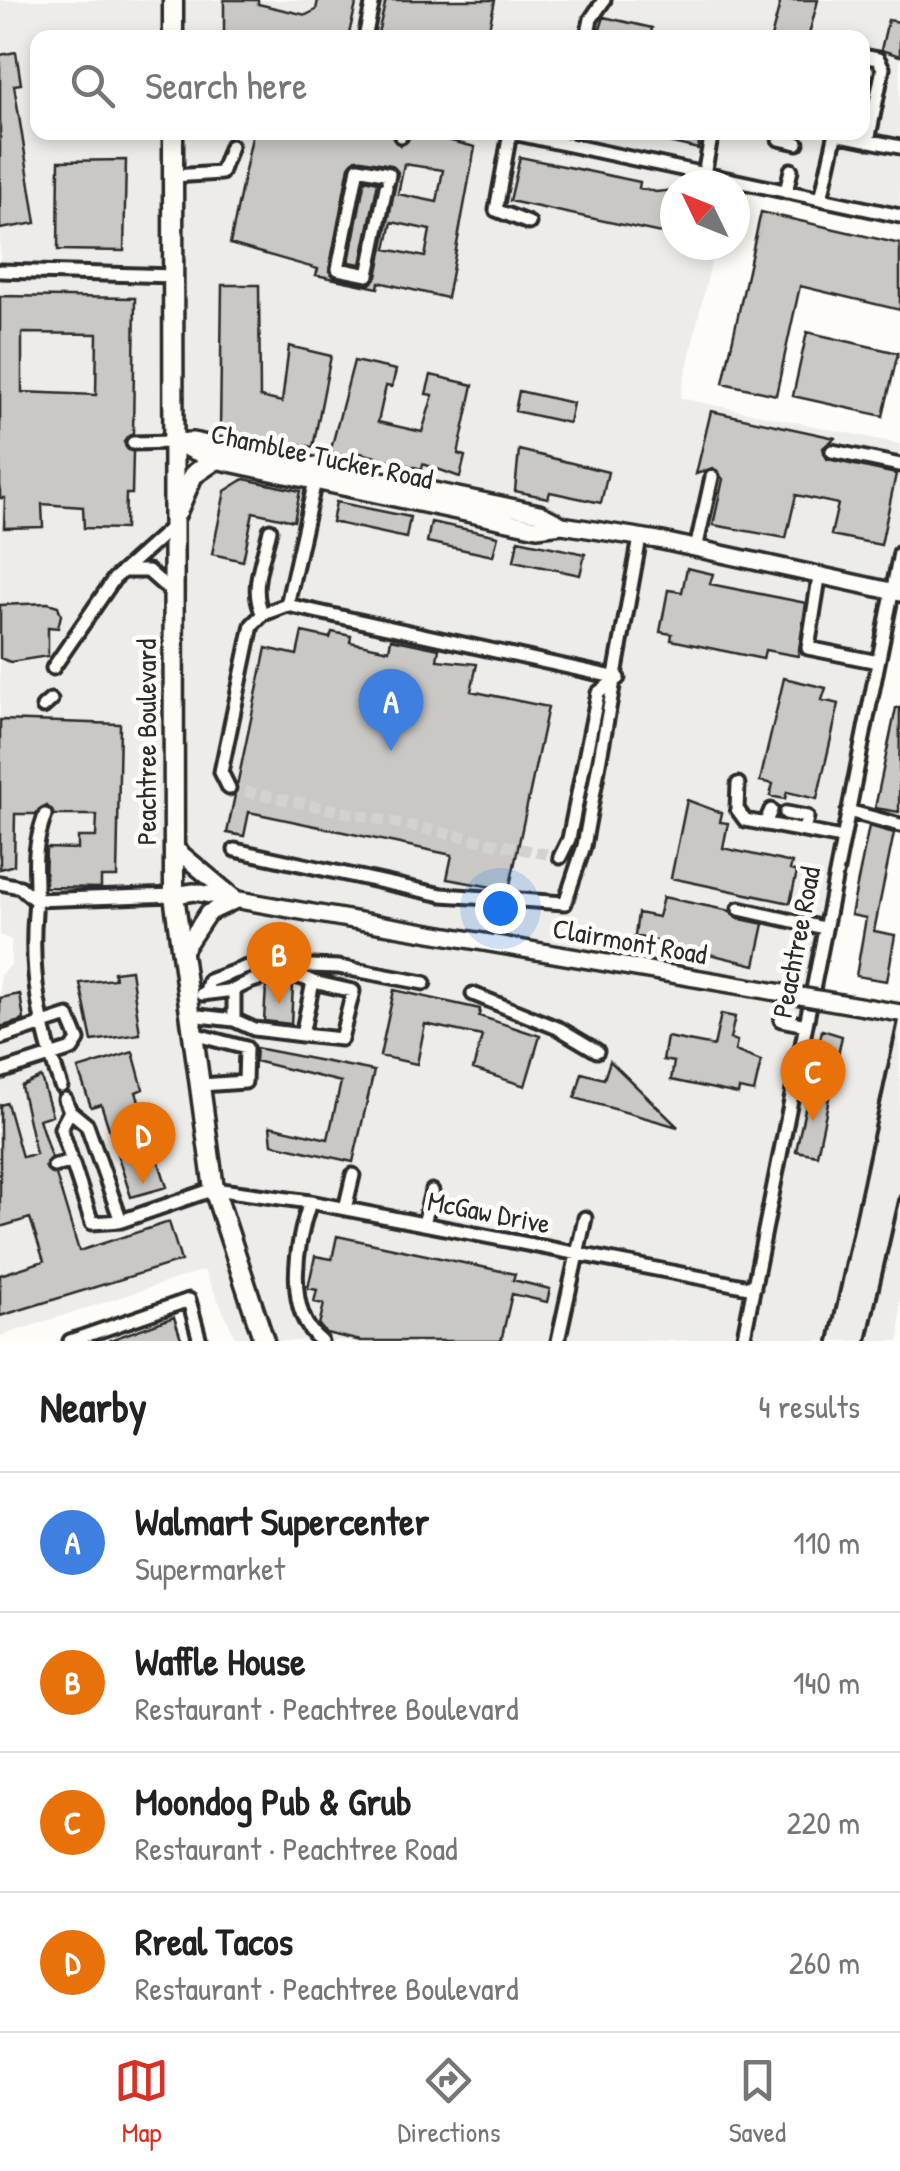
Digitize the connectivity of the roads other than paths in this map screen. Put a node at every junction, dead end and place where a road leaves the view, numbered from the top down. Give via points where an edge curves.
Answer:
1 (173, 0) edge
2 (373, 0) edge
3 (604, 0) edge
4 (172, 30) edge
5 (367, 30) edge
6 (589, 30) edge
7 (870, 58) edge
8 (870, 130) edge
9 (173, 140) edge
10 (508, 140) edge
11 (574, 140) edge
12 (711, 140) edge
13 (836, 140) edge
14 (868, 140) edge
15 (231, 146) dead end
16 (900, 147) edge
17 (689, 170) edge
18 (705, 170) edge
19 (791, 170) dead end
20 (173, 176) junction
21 (387, 184) joint
22 (750, 184) edge
23 (786, 192) junction
24 (821, 199) junction
25 (900, 216) edge
26 (530, 223) dead end
27 (0, 271) edge
28 (174, 276) junction
29 (172, 442) junction
30 (133, 443) dead end
31 (832, 451) dead end
32 (215, 460) junction
33 (900, 465) edge
34 (712, 477) dead end
35 (315, 481) junction
36 (172, 526) junction
37 (562, 526) junction
38 (270, 530) dead end
39 (640, 538) junction
40 (696, 549) junction
41 (900, 553) edge
42 (124, 571) junction
43 (819, 578) junction
44 (172, 593) junction
45 (896, 593) edge
46 (287, 605) junction
47 (263, 614) junction
48 (878, 662) junction
49 (53, 668) dead end
50 (618, 678) junction
51 (738, 784) dead end
52 (229, 788) dead end
53 (771, 810) dead end
54 (848, 811) junction
55 (786, 813) dead end
56 (46, 814) dead end
57 (900, 821) edge
58 (764, 824) junction
59 (804, 831) junction
60 (842, 838) junction
61 (173, 846) junction
62 (235, 850) dead end
63 (560, 856) dead end
64 (0, 883) edge
65 (174, 895) junction
66 (35, 900) junction
67 (238, 900) junction
68 (738, 909) dead end
69 (824, 928) junction
70 (182, 952) junction
71 (314, 982) junction
72 (424, 984) dead end
73 (234, 990) junction
74 (472, 994) dead end
75 (194, 1009) junction
76 (900, 1013) edge
77 (234, 1020) junction
78 (781, 1020) dead end
79 (41, 1023) junction
80 (806, 1025) junction
81 (302, 1035) junction
82 (0, 1038) edge
83 (597, 1051) dead end
84 (50, 1057) junction
85 (0, 1072) edge
86 (200, 1085) junction
87 (65, 1099) junction
88 (70, 1162) junction
89 (54, 1166) dead end
90 (353, 1175) dead end
91 (214, 1189) junction
92 (432, 1191) dead end
93 (310, 1202) junction
94 (345, 1209) junction
95 (585, 1218) dead end
96 (121, 1221) junction
97 (424, 1224) junction
98 (576, 1254) junction
99 (754, 1288) junction
100 (70, 1341) edge
101 (200, 1341) edge
102 (264, 1341) edge
103 (321, 1341) edge
104 (558, 1341) edge
105 (742, 1341) edge

1 - 4 highway
2 - 5 street
3 - 6 street
7 - 8 street via 883,68
9 - 20 highway, Peachtree Boulevard
10 - 26 street via 496,210
11 - 17 street
12 - 18 street
13 - 24 street via 835,166
14 - 16 street
15 - 20 street via 221,173
19 - 23 street
20 - 28 highway, Peachtree Boulevard
21 - 21 street via 390,174 358,168 338,269 368,275
22 - 23 street
23 - 24 street
24 - 25 street
27 - 28 street
28 - 29 highway, Peachtree Boulevard
29 - 30 street
29 - 32 main road, Chamblee Tucker Road
29 - 36 highway, Peachtree Boulevard
29 - 37 main road, Chamblee Tucker Road via 193,440 539,512
31 - 33 street
32 - 35 main road, Chamblee Tucker Road
32 - 36 highway via 193,475
34 - 40 street
35 - 37 main road, Chamblee Tucker Road via 537,528
35 - 46 street
36 - 42 street
36 - 44 highway, Peachtree Boulevard
37 - 39 main road, Chamblee Tucker Road
38 - 47 street via 256,602
39 - 40 main road, Chamblee Tucker Road
39 - 50 street
40 - 43 main road, Chamblee Tucker Road
41 - 45 street, Peachtree Road
42 - 44 street via 148,571
42 - 49 street
43 - 45 main road, Chamblee Tucker Road
43 - 48 street via 808,648
44 - 61 highway, Peachtree Boulevard
45 - 48 street, Peachtree Road
46 - 47 street
46 - 50 street
47 - 52 street via 252,625 220,772
48 - 54 street, Peachtree Road
50 - 62 street via 584,846 565,903 442,894
50 - 63 street via 598,693
51 - 58 street via 737,809 745,820
53 - 58 street
54 - 57 street
54 - 60 street, Peachtree Road
55 - 59 street via 807,817
56 - 66 street via 33,850
58 - 59 street
59 - 60 street
60 - 69 street, Peachtree Road
61 - 65 highway, Peachtree Boulevard
61 - 67 main road
64 - 66 street via 20,887
65 - 66 street
65 - 67 main road, Clairmont Road
65 - 70 highway, Peachtree Boulevard
66 - 79 street via 32,972
67 - 70 main road via 208,914
67 - 76 main road, Clairmont Road, bridge
68 - 69 street
69 - 80 street, Peachtree Road
70 - 75 highway, Peachtree Boulevard
71 - 73 street via 298,975 256,977
71 - 81 street
71 - 81 street via 354,991 341,1039
72 - 75 street via 339,967 255,964 209,980
73 - 75 street
73 - 77 street
74 - 83 street
75 - 77 street
75 - 86 highway, Peachtree Boulevard
75 - 86 street via 246,1048 245,1082
77 - 81 street
78 - 80 street
79 - 82 street
79 - 84 street
79 - 84 street via 73,1020 77,1046
80 - 99 street, Peachtree Road
84 - 85 street
84 - 87 street
86 - 91 highway, Peachtree Boulevard
87 - 88 street via 61,1128
87 - 96 street via 87,1125
88 - 89 street
88 - 96 street via 92,1222
90 - 94 street
91 - 93 street, McGaw Drive
91 - 96 street
91 - 102 highway, Peachtree Boulevard
92 - 97 street
93 - 94 street, McGaw Drive
93 - 103 street via 299,1235 297,1284 306,1322
94 - 97 street, McGaw Drive
95 - 98 street
97 - 98 street, McGaw Drive
98 - 99 street, McGaw Drive
98 - 104 street
99 - 105 street, Peachtree Road
100 - 101 street via 188,1300

